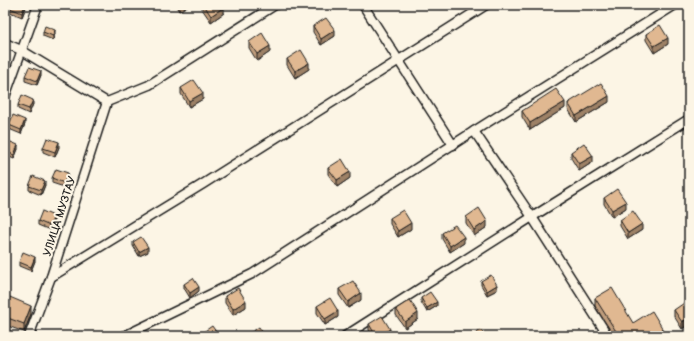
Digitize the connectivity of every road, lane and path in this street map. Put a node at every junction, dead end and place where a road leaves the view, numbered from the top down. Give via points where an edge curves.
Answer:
1 (275, 5) edge
2 (363, 5) edge
3 (486, 5) edge
4 (675, 5) edge
5 (37, 6) edge
6 (5, 43) edge
7 (21, 50) junction
8 (399, 60) junction
9 (5, 97) edge
10 (107, 102) junction
11 (689, 119) edge
12 (474, 131) junction
13 (453, 145) junction
14 (532, 217) junction
15 (51, 278) junction
16 (29, 336) edge
17 (124, 336) edge
18 (345, 336) edge
19 (608, 336) edge

1 - 10 street via 149,85
2 - 8 street
3 - 8 street
4 - 12 street
5 - 7 street
6 - 7 street
7 - 9 street
7 - 10 street
8 - 13 street
8 - 15 street
10 - 15 street, УЛИЦА МУЗТАУ
11 - 14 street
12 - 13 street
12 - 14 street
13 - 17 street via 252,274
14 - 18 street
14 - 19 street
15 - 16 street, УЛИЦА МУЗТАУ

